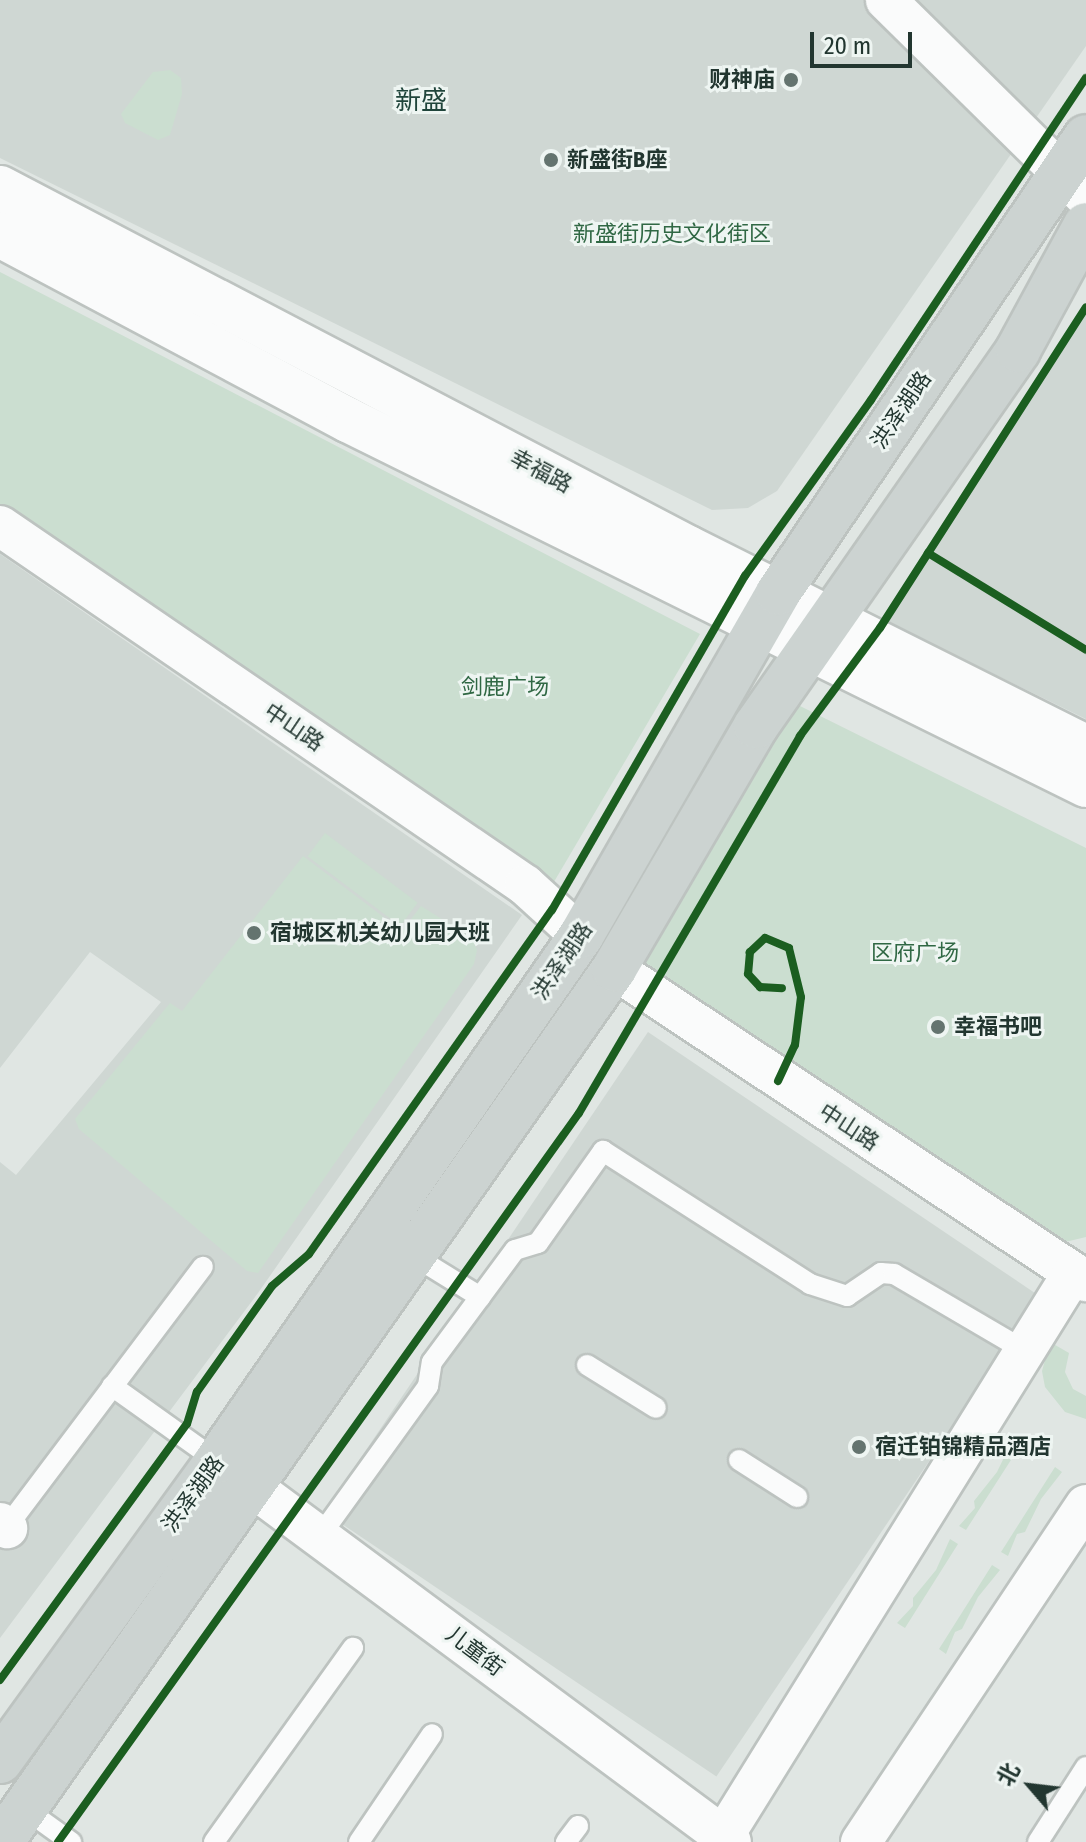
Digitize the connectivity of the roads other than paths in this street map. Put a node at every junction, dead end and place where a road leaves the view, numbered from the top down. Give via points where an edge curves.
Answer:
1 (886, 0) edge
2 (1086, 137) edge
3 (1073, 186) edge
4 (11, 207) edge
5 (1086, 225) edge
6 (0, 235) edge
7 (0, 526) edge
8 (768, 609) junction
9 (822, 636) junction
10 (1086, 747) edge
11 (1086, 785) edge
12 (581, 936) junction
13 (614, 969) junction
14 (414, 1256) junction
15 (203, 1267) dead end
16 (1080, 1277) edge
17 (480, 1297) junction
18 (1025, 1351) junction
19 (587, 1365) dead end
20 (112, 1386) junction
21 (656, 1408) dead end
22 (739, 1460) dead end
23 (217, 1461) junction
24 (252, 1486) junction
25 (797, 1497) dead end
26 (1086, 1505) edge
27 (2, 1529) edge
28 (320, 1536) junction
29 (353, 1648) dead end
30 (432, 1734) dead end
31 (0, 1761) edge
32 (1086, 1767) edge
33 (13, 1826) edge
34 (727, 1839) edge
35 (71, 1842) edge
36 (214, 1842) edge
37 (359, 1842) edge
38 (861, 1842) edge
39 (1038, 1842) edge

1 - 3 street
2 - 3 main road, 洪泽湖路
3 - 8 main road, 洪泽湖路
4 - 8 main road, 幸福路
5 - 9 main road, 洪泽湖路 via 1018,350
6 - 8 main road, 幸福路 via 348,420
7 - 12 street, 中山路 via 525,885
8 - 9 main road, 幸福路
8 - 12 main road, 洪泽湖路
9 - 10 main road, 幸福路
9 - 11 main road, 幸福路
9 - 13 main road, 洪泽湖路 via 756,726
12 - 23 main road, 洪泽湖路
13 - 14 main road, 洪泽湖路
13 - 16 street, 中山路
14 - 17 lane
14 - 24 main road, 洪泽湖路
15 - 20 lane
16 - 18 street
17 - 18 lane via 515,1250 538,1243 603,1151 810,1284 847,1296 881,1273 894,1274
17 - 28 lane via 432,1362 428,1386
18 - 34 street via 884,1551
19 - 21 lane
20 - 23 lane
20 - 27 lane
22 - 25 lane
23 - 24 street, 儿童街
23 - 31 main road, 洪泽湖路
24 - 28 street, 儿童街
24 - 33 main road, 洪泽湖路
26 - 38 street
28 - 34 street, 儿童街
29 - 36 lane
30 - 37 lane
32 - 39 lane
33 - 35 lane

